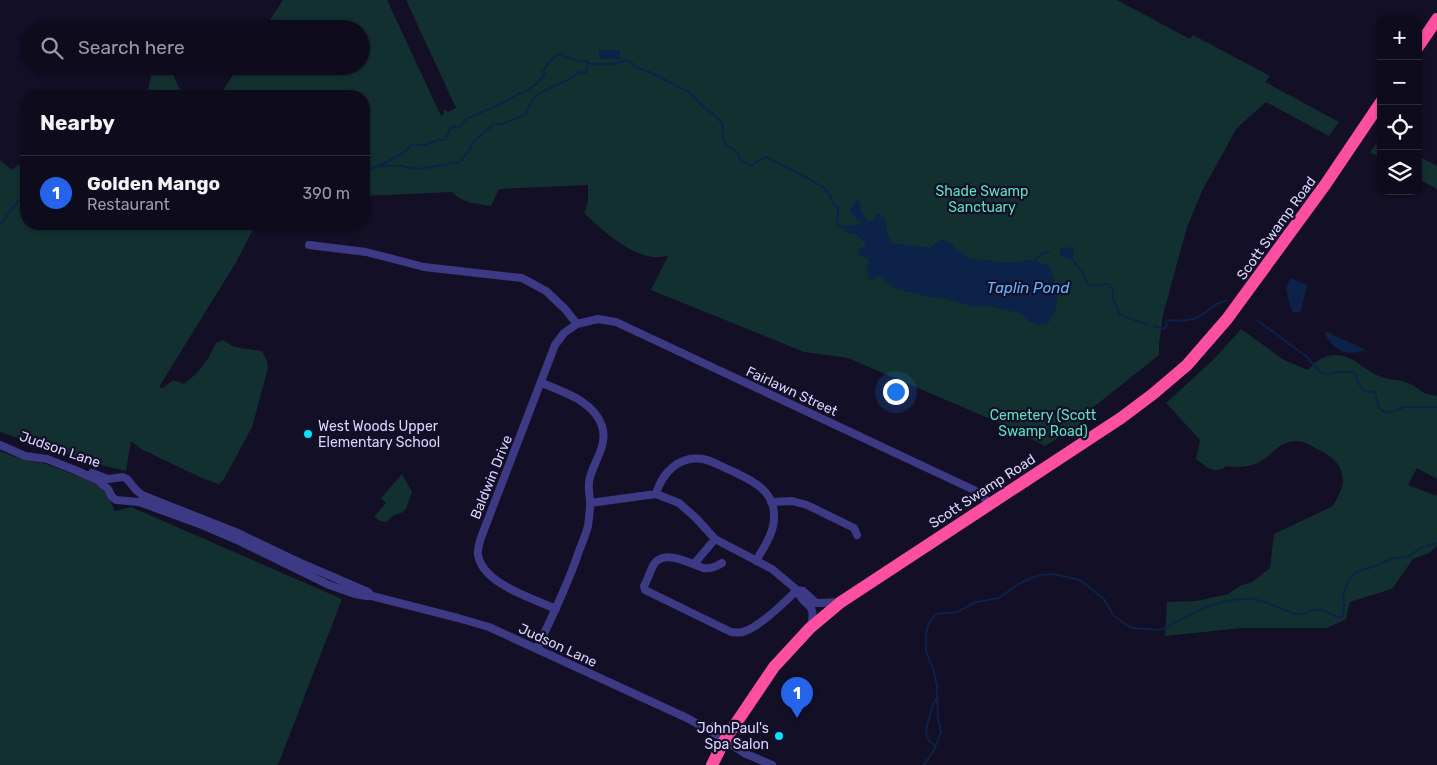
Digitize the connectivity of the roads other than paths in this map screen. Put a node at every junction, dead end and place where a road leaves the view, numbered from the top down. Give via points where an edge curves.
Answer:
1 (1437, 20) edge
2 (1422, 41) edge
3 (1379, 105) edge
4 (309, 245) dead end
5 (577, 324) junction
6 (542, 383) junction
7 (0, 441) edge
8 (0, 445) edge
9 (112, 478) junction
10 (108, 489) junction
11 (656, 494) junction
12 (771, 502) junction
13 (590, 503) junction
14 (990, 503) junction
15 (857, 535) dead end
16 (715, 539) junction
17 (756, 562) junction
18 (722, 563) dead end
19 (694, 564) junction
20 (797, 590) junction
21 (372, 596) junction
22 (841, 602) junction
23 (556, 609) junction
24 (810, 628) junction
25 (538, 649) junction
26 (724, 741) junction
27 (712, 765) edge
28 (772, 765) edge

1 - 2 highway
3 - 14 highway, Scott Swamp Road via 1238,305 1187,365 1121,418
4 - 5 street via 366,252 424,267 522,278 546,291
5 - 6 street, Baldwin Drive via 555,345
5 - 14 street, Fairlawn Street via 598,319 616,322 974,490
6 - 13 street via 578,399 602,425 603,444 588,485
6 - 23 street, Baldwin Drive via 482,535 478,554 486,572 500,584
7 - 9 street, Judson Lane
8 - 10 street, Judson Lane via 24,456 47,459 75,470
9 - 10 street, Judson Lane
9 - 21 street, Judson Lane via 128,479 142,495 238,533
10 - 21 street, Judson Lane via 116,500 139,502 202,525 329,585
11 - 12 street via 667,471 680,462 696,459 711,462 752,481 763,489
11 - 13 street
11 - 16 street via 678,503
12 - 15 street via 792,501 807,505 854,528
12 - 17 street via 773,527
13 - 23 street via 588,526
14 - 22 highway, Scott Swamp Road
16 - 17 street
16 - 19 street
17 - 20 street via 772,569
18 - 19 street via 713,568
19 - 20 street via 669,556 661,558 655,563 645,590 731,632 743,632 757,624
20 - 22 street via 822,604
20 - 24 street via 813,611
21 - 25 street, Judson Lane via 475,623
22 - 24 highway, Scott Swamp Road
23 - 25 street
24 - 26 highway, Scott Swamp Road via 774,667
25 - 26 street, Judson Lane via 687,718
26 - 27 highway, Scott Swamp Road
26 - 28 street, Judson Lane

